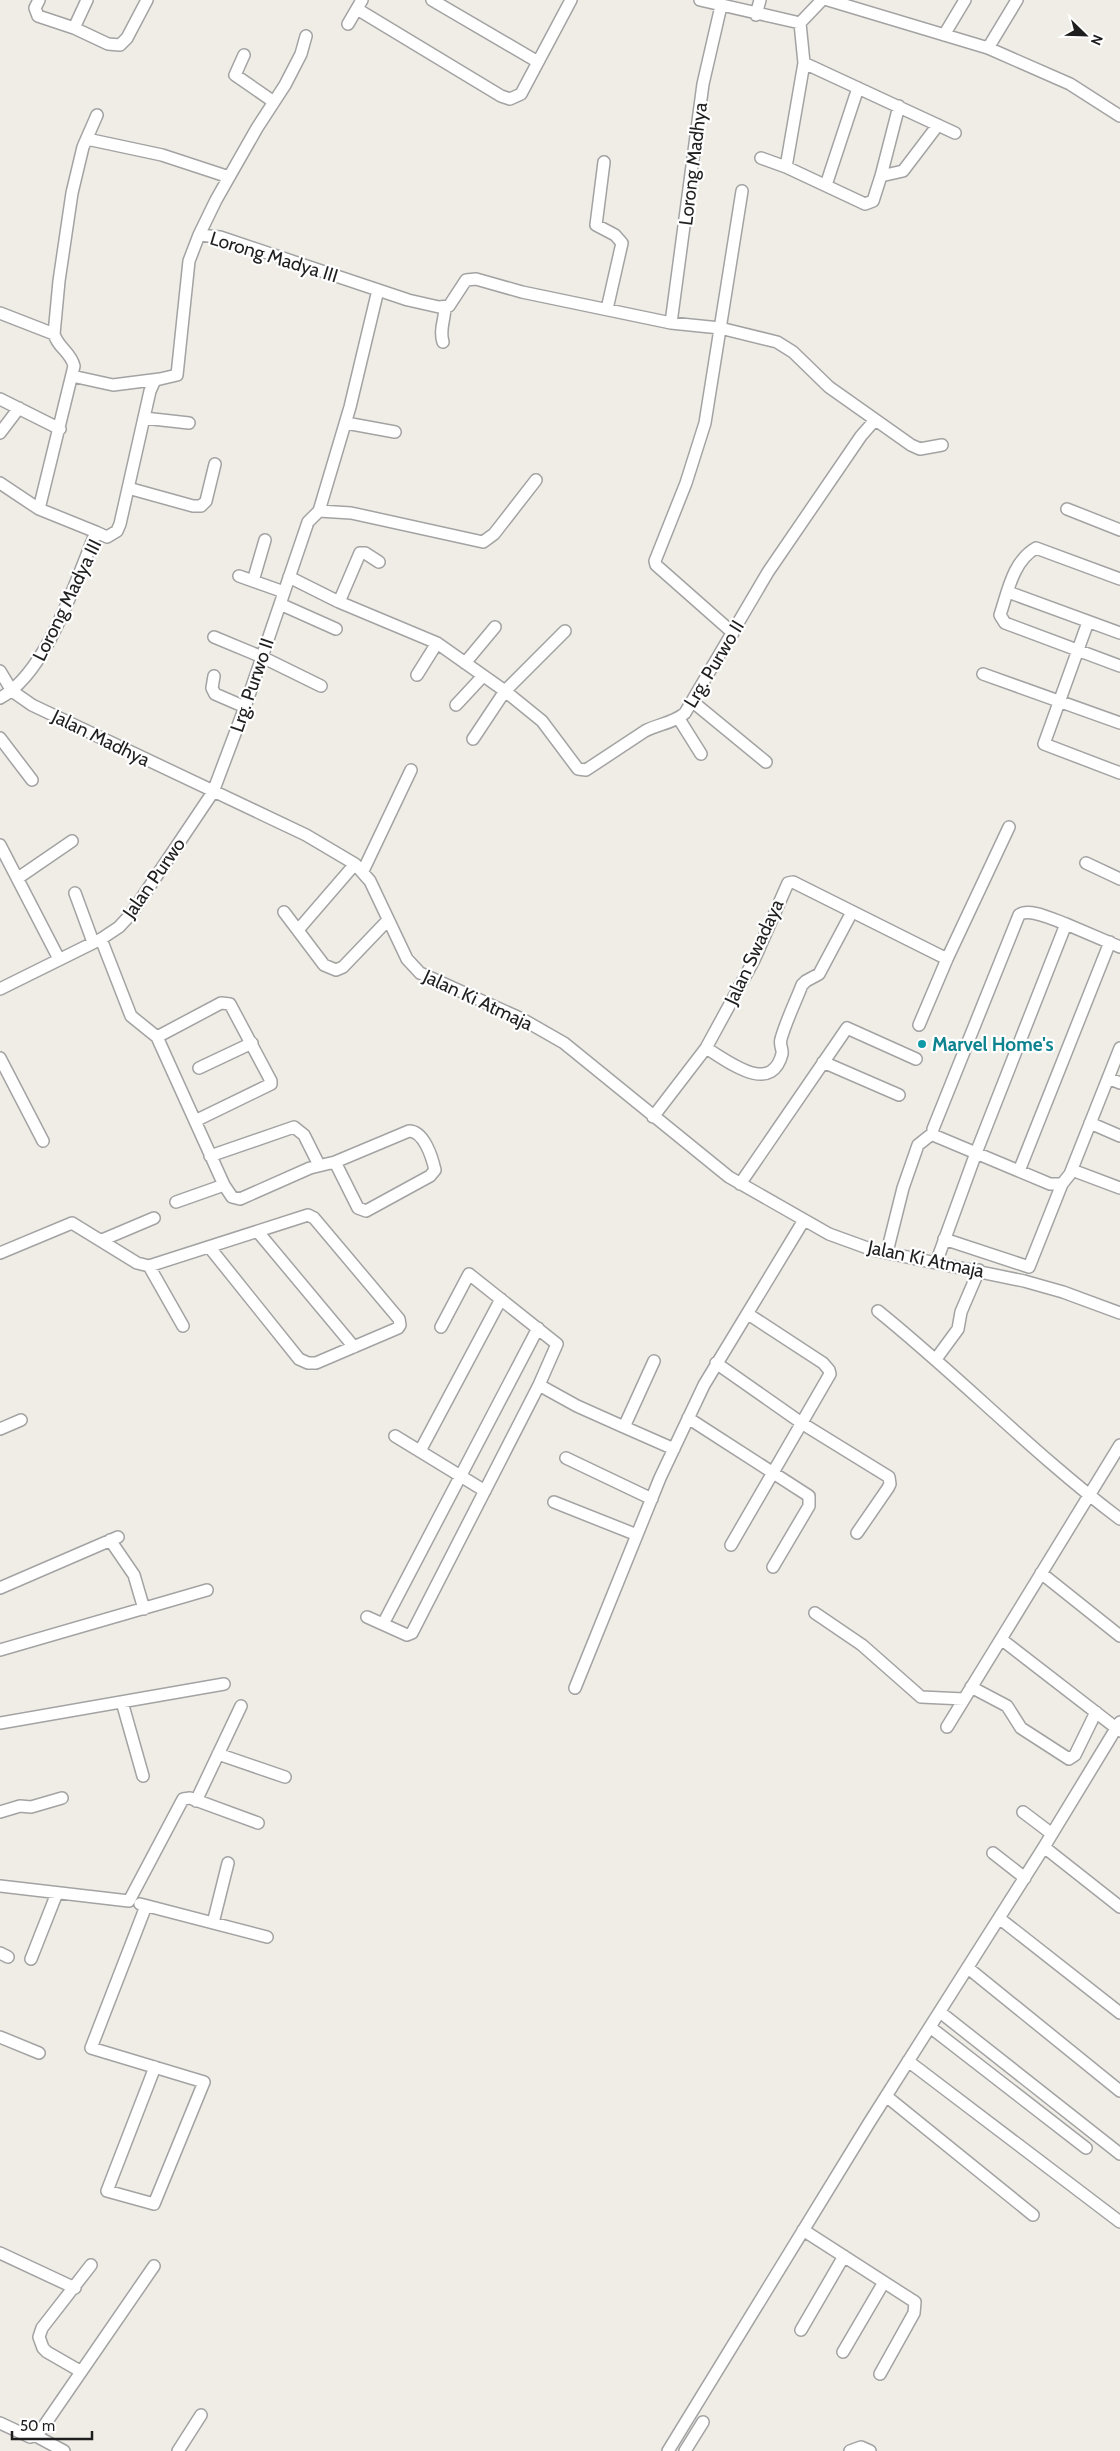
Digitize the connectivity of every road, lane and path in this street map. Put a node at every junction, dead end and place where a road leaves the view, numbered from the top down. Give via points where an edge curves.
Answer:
1 (39, 0) edge
2 (87, 0) edge
3 (147, 0) edge
4 (432, 0) edge
5 (571, 0) edge
6 (700, 0) edge
7 (760, 0) edge
8 (822, 0) edge
9 (828, 0) edge
10 (965, 0) edge
11 (1017, 0) edge
12 (360, 4) edge
13 (721, 6) junction
14 (756, 14) junction
15 (800, 23) junction
16 (348, 24) dead end
17 (74, 28) junction
18 (944, 35) junction
19 (306, 36) dead end
20 (988, 48) junction
21 (244, 55) dead end
22 (538, 62) junction
23 (804, 64) junction
24 (858, 88) junction
25 (274, 102) junction
26 (899, 106) junction
27 (97, 115) dead end
28 (1120, 116) edge
29 (938, 125) junction
30 (954, 133) dead end
31 (87, 139) junction
32 (761, 158) dead end
33 (604, 162) dead end
34 (786, 167) junction
35 (881, 176) junction
36 (229, 177) junction
37 (826, 186) junction
38 (742, 191) dead end
39 (199, 235) junction
40 (378, 290) junction
41 (445, 307) junction
42 (607, 310) junction
43 (0, 313) edge
44 (671, 323) junction
45 (720, 328) junction
46 (54, 334) junction
47 (443, 342) dead end
48 (72, 376) junction
49 (155, 380) junction
50 (0, 399) edge
51 (19, 408) junction
52 (144, 418) junction
53 (875, 420) junction
54 (189, 423) dead end
55 (346, 423) junction
56 (60, 429) junction
57 (395, 432) dead end
58 (0, 433) edge
59 (942, 445) dead end
60 (215, 464) dead end
61 (536, 480) dead end
62 (0, 483) edge
63 (128, 488) junction
64 (39, 509) junction
65 (1067, 509) dead end
66 (319, 511) junction
67 (1120, 530) edge
68 (96, 532) junction
69 (264, 540) dead end
70 (379, 562) dead end
71 (239, 576) dead end
72 (289, 577) junction
73 (1120, 580) edge
74 (253, 581) junction
75 (284, 592) junction
76 (1008, 592) junction
77 (339, 602) junction
78 (280, 604) junction
79 (1088, 622) junction
80 (495, 627) dead end
81 (336, 629) dead end
82 (565, 631) dead end
83 (733, 633) junction
84 (1120, 633) edge
85 (214, 638) dead end
86 (437, 643) junction
87 (1076, 649) junction
88 (262, 657) junction
89 (465, 662) junction
90 (1120, 666) edge
91 (0, 670) edge
92 (984, 674) dead end
93 (417, 675) dead end
94 (214, 676) dead end
95 (483, 676) junction
96 (321, 686) dead end
97 (12, 691) junction
98 (505, 691) junction
99 (0, 698) edge
100 (1059, 701) junction
101 (693, 702) junction
102 (456, 706) dead end
103 (245, 708) junction
104 (678, 719) junction
105 (1120, 723) edge
106 (0, 738) edge
107 (473, 739) dead end
108 (700, 754) dead end
109 (766, 762) dead end
110 (411, 770) dead end
111 (1120, 773) edge
112 (32, 780) dead end
113 (213, 792) junction
114 (1008, 827) dead end
115 (72, 841) dead end
116 (0, 845) edge
117 (1086, 863) dead end
118 (359, 867) junction
119 (18, 878) junction
120 (1120, 878) edge
121 (75, 893) dead end
122 (284, 912) dead end
123 (852, 912) junction
124 (388, 920) junction
125 (1066, 924) junction
126 (298, 930) junction
127 (97, 941) junction
128 (1115, 944) edge
129 (947, 958) junction
130 (59, 959) junction
131 (0, 989) edge
132 (918, 1025) dead end
133 (157, 1038) junction
134 (252, 1043) junction
135 (706, 1048) junction
136 (1120, 1048) edge
137 (0, 1058) edge
138 (916, 1059) dead end
139 (823, 1062) junction
140 (199, 1068) dead end
141 (1108, 1078) junction
142 (1120, 1083) edge
143 (899, 1095) dead end
144 (653, 1117) junction
145 (195, 1121) junction
146 (1090, 1123) junction
147 (933, 1134) junction
148 (1120, 1136) edge
149 (43, 1141) dead end
150 (976, 1153) junction
151 (210, 1156) junction
152 (335, 1162) junction
153 (319, 1165) junction
154 (1072, 1170) junction
155 (1019, 1171) junction
156 (740, 1184) junction
157 (1062, 1184) junction
158 (224, 1185) junction
159 (1120, 1188) edge
160 (176, 1202) dead end
161 (154, 1218) dead end
162 (804, 1220) junction
163 (258, 1232) junction
164 (944, 1239) junction
165 (102, 1240) junction
166 (210, 1248) junction
167 (1, 1249) edge
168 (887, 1252) junction
169 (936, 1263) junction
170 (149, 1266) junction
171 (979, 1270) junction
172 (501, 1299) junction
173 (878, 1311) dead end
174 (1120, 1313) edge
175 (748, 1314) junction
176 (183, 1326) dead end
177 (441, 1327) dead end
178 (538, 1328) junction
179 (354, 1347) junction
180 (936, 1359) junction
181 (654, 1361) dead end
182 (716, 1363) junction
183 (539, 1384) junction
184 (688, 1418) junction
185 (21, 1420) dead end
186 (803, 1424) junction
187 (624, 1427) junction
188 (0, 1429) edge
189 (395, 1436) dead end
190 (1120, 1445) edge
191 (674, 1449) junction
192 (420, 1451) junction
193 (566, 1458) dead end
194 (771, 1472) junction
195 (461, 1476) junction
196 (485, 1491) junction
197 (1089, 1496) junction
198 (652, 1498) junction
199 (554, 1502) dead end
200 (1120, 1519) edge
201 (857, 1533) dead end
202 (637, 1535) junction
203 (731, 1545) dead end
204 (773, 1568) dead end
205 (1041, 1573) junction
206 (0, 1588) edge
207 (207, 1590) dead end
208 (144, 1609) junction
209 (815, 1613) dead end
210 (367, 1617) dead end
211 (383, 1624) junction
212 (1120, 1636) edge
213 (1001, 1639) junction
214 (0, 1650) edge
215 (224, 1684) dead end
216 (971, 1686) junction
217 (575, 1688) dead end
218 (964, 1699) junction
219 (122, 1702) junction
220 (241, 1706) dead end
221 (1111, 1722) edge
222 (0, 1723) edge
223 (947, 1727) dead end
224 (218, 1754) junction
225 (143, 1776) dead end
226 (285, 1777) dead end
227 (62, 1798) dead end
228 (196, 1801) junction
229 (0, 1812) edge
230 (1026, 1814) dead end
231 (258, 1823) dead end
232 (1048, 1832) junction
233 (1044, 1847) junction
234 (997, 1856) dead end
235 (228, 1863) dead end
236 (1022, 1876) junction
237 (0, 1886) edge
238 (57, 1893) junction
239 (129, 1901) junction
240 (146, 1906) junction
241 (1120, 1906) edge
242 (999, 1918) junction
243 (214, 1923) junction
244 (267, 1937) dead end
245 (31, 1959) dead end
246 (968, 1968) junction
247 (940, 2012) junction
248 (1120, 2013) edge
249 (930, 2027) junction
250 (0, 2037) edge
251 (39, 2053) dead end
252 (908, 2061) junction
253 (155, 2067) junction
254 (1120, 2091) edge
255 (886, 2096) junction
256 (1086, 2148) dead end
257 (1120, 2154) edge
258 (1033, 2215) dead end
259 (1120, 2222) edge
260 (804, 2230) junction
261 (0, 2253) edge
262 (844, 2256) junction
263 (91, 2265) dead end
264 (154, 2266) dead end
265 (884, 2282) junction
266 (75, 2288) junction
267 (801, 2330) dead end
268 (843, 2352) dead end
269 (80, 2371) junction
270 (880, 2374) dead end
271 (201, 2415) dead end
272 (703, 2422) dead end
273 (0, 2423) edge
274 (36, 2436) junction
275 (64, 2451) edge
276 (178, 2451) edge
277 (668, 2451) edge
278 (684, 2451) edge
279 (850, 2451) edge
280 (870, 2451) edge

1 - 17 street via 35,8 38,16
2 - 17 street
3 - 17 street via 120,45 108,44
4 - 22 street
5 - 22 street
6 - 13 street
7 - 14 street
8 - 15 street
9 - 18 street
10 - 18 street
11 - 20 street
12 - 16 street
12 - 22 street via 510,100 521,94
13 - 14 street
13 - 44 street, Lorong Madhya via 703,84
14 - 15 street
15 - 23 street
18 - 20 street
19 - 25 street
20 - 28 street via 1070,84
21 - 25 street via 234,75
23 - 24 street
23 - 34 street
24 - 26 street
24 - 37 street
25 - 36 street
26 - 29 street
26 - 35 street
27 - 31 street
29 - 30 street
29 - 35 street via 903,171
31 - 36 street via 162,155
31 - 46 street via 69,209
32 - 34 street
33 - 42 street via 596,225 622,243
34 - 37 street
35 - 37 street via 870,204
36 - 39 street
38 - 45 street
39 - 40 street, Lorong Madya III via 220,237
39 - 49 street, Lorong Madya III via 189,262 178,371
40 - 41 street, Lorong Madya III
40 - 55 street, Lrg. Purwo II
41 - 42 street via 449,306 466,280 476,279
41 - 47 street via 441,332
42 - 44 street
43 - 46 street
44 - 45 street
45 - 53 street via 786,346 829,387
45 - 83 street via 698,450 655,560 656,565
46 - 48 street via 60,346 72,356
48 - 49 street via 113,385
48 - 56 street
49 - 52 street, Lorong Madya III
50 - 51 street
51 - 56 street
51 - 58 street
52 - 54 street
52 - 63 street, Lorong Madya III
53 - 59 street via 911,445 920,448
53 - 83 street, Lrg. Purwo II via 803,519
55 - 57 street
55 - 66 street, Lrg. Purwo II
56 - 64 street
60 - 63 street via 206,501 201,506
61 - 66 street via 494,534 483,542 351,513
62 - 64 street
63 - 68 street, Lorong Madya III via 116,531 108,537
64 - 68 street
65 - 67 street
66 - 72 street, Lrg. Purwo II via 308,522
68 - 97 street, Lorong Madya III via 52,635 33,668
69 - 74 street
70 - 77 street via 360,552
71 - 74 street
72 - 75 street, Lrg. Purwo II
72 - 77 street, Lrg. Purwo II
73 - 76 street via 1036,548 1022,558
74 - 75 street
75 - 78 street, Lrg. Purwo II
76 - 79 street
76 - 87 street via 1000,615 1005,623
77 - 86 street, Lrg. Purwo II
78 - 81 street
78 - 88 street, Lrg. Purwo II
79 - 84 street
79 - 87 street
80 - 89 street
82 - 98 street
83 - 101 street, Lrg. Purwo II
85 - 88 street
86 - 89 street, Lrg. Purwo II
86 - 93 street
87 - 90 street
87 - 100 street
88 - 96 street
88 - 103 street, Lrg. Purwo II
89 - 95 street, Lrg. Purwo II
91 - 97 street, Jalan Madhya
92 - 100 street
94 - 103 street via 212,688 215,694
95 - 98 street, Lrg. Purwo II
95 - 102 street
97 - 99 street, Lorong Madya III
97 - 113 street, Jalan Madhya via 32,705
98 - 104 street, Lrg. Purwo II via 542,721 580,770 586,770 655,726
98 - 107 street
100 - 105 street
100 - 111 street via 1044,744
101 - 104 street, Lrg. Purwo II
101 - 109 street
103 - 113 street, Lrg. Purwo II
104 - 108 street
106 - 112 street
110 - 118 street
113 - 118 street via 306,835
113 - 127 street, Jalan Purwo via 131,914 119,927
114 - 129 street
115 - 119 street
116 - 119 street
117 - 120 street
118 - 124 street, Jalan Ki Atmaja
118 - 126 street
119 - 130 street
121 - 127 street
122 - 126 street
123 - 129 street, Jalan Swadaya
123 - 135 street, Jalan Swadaya via 793,882 786,885 754,960
123 - 135 street via 819,974 802,985 780,1040 781,1056 772,1072 764,1075 753,1073
124 - 126 street via 343,967 336,970 324,965
124 - 144 street, Jalan Ki Atmaja via 407,959 420,973 522,1019 564,1043
125 - 128 street
125 - 147 street via 1031,913 1019,915
125 - 150 street
127 - 130 street, Jalan Purwo
127 - 133 street via 131,1016
128 - 155 street
129 - 132 street
130 - 131 street, Jalan Purwo
133 - 134 street via 224,1003 232,1005
133 - 145 street
134 - 140 street
134 - 145 street via 272,1083
135 - 144 street, Jalan Swadaya
136 - 141 street
137 - 149 street
138 - 139 street via 846,1028
139 - 143 street
139 - 156 street
141 - 142 street
141 - 146 street
144 - 156 street, Jalan Ki Atmaja
145 - 151 street
146 - 148 street
146 - 154 street
147 - 150 street
147 - 168 street via 918,1145
150 - 155 street
150 - 164 street
151 - 153 street via 294,1127 304,1135
151 - 158 street
152 - 152 street via 358,1208 366,1211 430,1176 434,1170 421,1136 413,1130
152 - 153 street
153 - 158 street via 240,1199 232,1196
154 - 157 street
154 - 159 street
155 - 157 street via 1050,1184
156 - 162 street, Jalan Ki Atmaja
157 - 164 street via 1029,1267
158 - 160 street
161 - 165 street
162 - 168 street, Jalan Ki Atmaja via 846,1240
162 - 175 street
163 - 166 street
163 - 179 street
163 - 179 street via 304,1214 312,1216 399,1319 398,1328
164 - 169 street
165 - 167 street via 76,1224 68,1224
165 - 170 street
166 - 170 street
166 - 179 street via 299,1359 316,1363
168 - 169 street, Jalan Ki Atmaja
169 - 171 street, Jalan Ki Atmaja
170 - 176 street
171 - 174 street, Jalan Ki Atmaja via 1063,1292
171 - 180 street via 960,1312 958,1329
172 - 177 street via 469,1274
172 - 178 street
172 - 192 street
173 - 180 street
175 - 182 street
175 - 186 street via 829,1370 829,1378
178 - 183 street via 557,1344
178 - 195 street
180 - 197 street
181 - 187 street
182 - 184 street
182 - 186 street
183 - 187 street
183 - 196 street
184 - 191 street
184 - 194 street
185 - 188 street
186 - 194 street
186 - 201 street via 889,1477 888,1488
187 - 191 street
189 - 192 street
190 - 197 street
191 - 198 street
192 - 195 street
193 - 198 street
194 - 203 street
194 - 204 street via 810,1499 810,1506
195 - 196 street
195 - 211 street
196 - 211 street via 412,1633 407,1635
197 - 200 street
197 - 205 street
198 - 202 street
199 - 202 street
202 - 217 street
205 - 212 street
205 - 213 street
206 - 208 street via 114,1539 134,1574
207 - 208 street
208 - 214 street
209 - 218 street via 862,1645 921,1697
210 - 211 street
213 - 216 street
213 - 221 street
215 - 219 street
216 - 218 street
216 - 221 street via 1007,1706 1021,1728 1069,1759
218 - 223 street
219 - 222 street
219 - 225 street
220 - 224 street
221 - 232 street
224 - 226 street
224 - 228 street
227 - 229 street
228 - 231 street
228 - 239 street via 185,1798 180,1803
230 - 232 street
232 - 233 street
233 - 236 street
233 - 241 street
234 - 236 street
235 - 243 street
236 - 242 street
237 - 238 street
238 - 239 street
238 - 245 street
239 - 240 street
240 - 243 street
240 - 253 street via 91,2048
242 - 246 street
242 - 248 street
243 - 244 street
246 - 247 street
246 - 254 street
247 - 249 street
247 - 257 street
249 - 252 street
249 - 256 street
250 - 251 street
252 - 255 street
252 - 259 street
253 - 253 street via 204,2082 154,2204 107,2191
255 - 258 street
255 - 260 street
260 - 262 street
260 - 277 street
261 - 266 street
262 - 265 street
262 - 267 street
263 - 266 street
264 - 269 street
265 - 268 street
265 - 270 street via 916,2305
266 - 269 street via 42,2328 39,2337 47,2352
269 - 274 street
271 - 276 street
272 - 278 street
273 - 274 street via 28,2436
274 - 275 street
279 - 280 street via 861,2447

